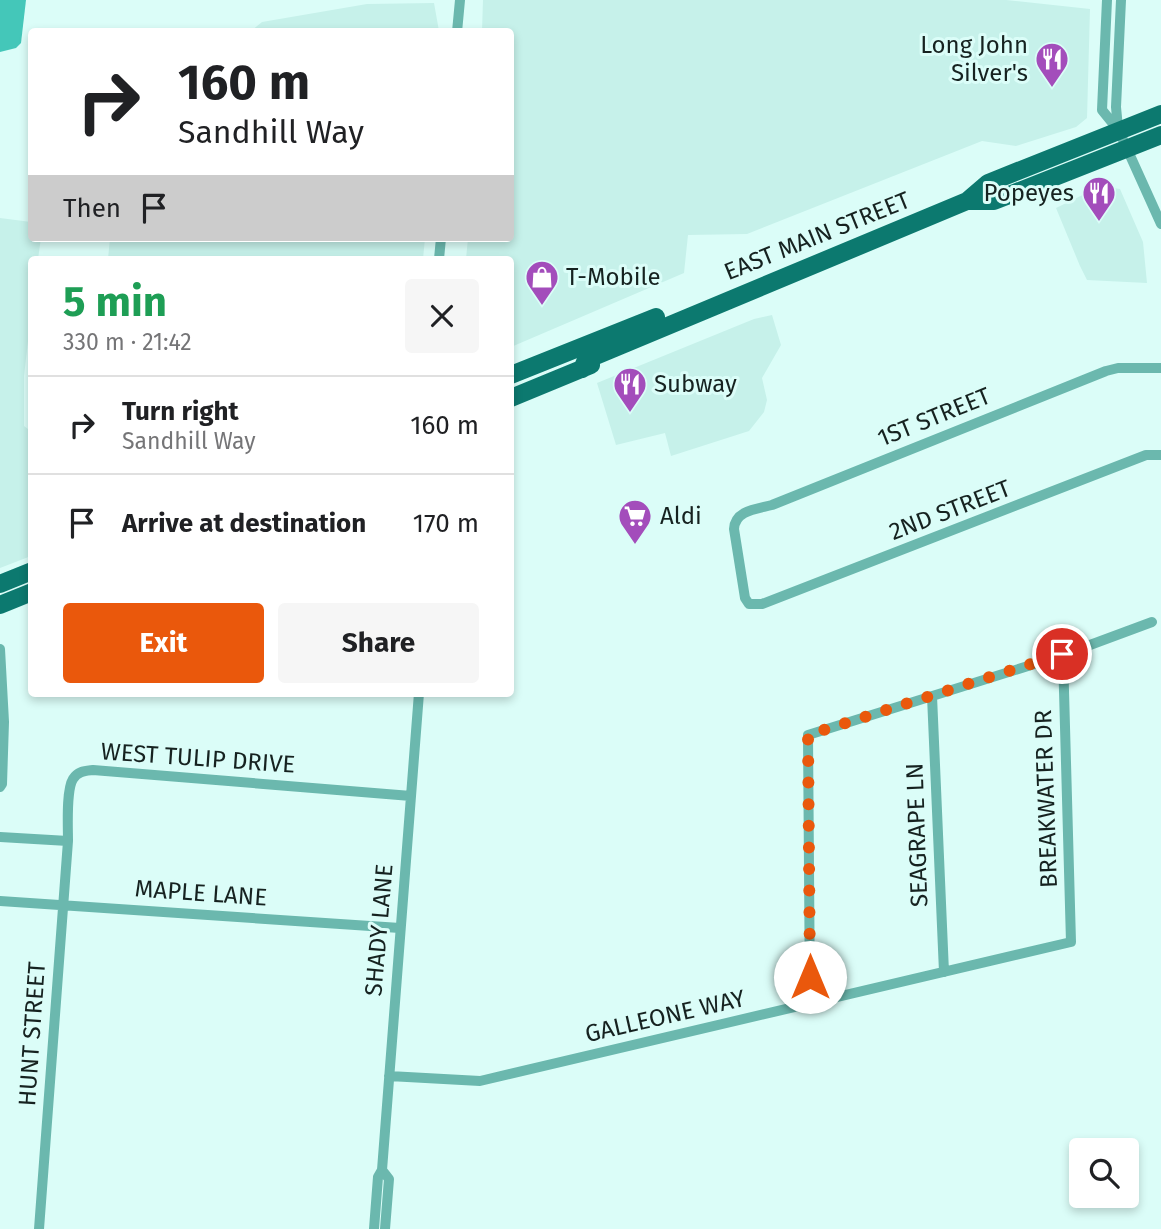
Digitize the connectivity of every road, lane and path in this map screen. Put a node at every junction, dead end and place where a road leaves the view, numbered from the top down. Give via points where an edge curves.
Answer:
1 (460, 0) edge
2 (1107, 0) edge
3 (1121, 0) edge
4 (457, 28) edge
5 (1161, 114) edge
6 (1161, 135) edge
7 (1122, 139) junction
8 (1161, 224) edge
9 (686, 317) junction
10 (1161, 368) edge
11 (514, 374) edge
12 (514, 396) edge
13 (1161, 455) edge
14 (28, 573) edge
15 (0, 584) edge
16 (28, 594) edge
17 (0, 605) edge
18 (754, 605) joint
19 (1152, 622) dead end
20 (0, 649) edge
21 (1062, 654) junction
22 (932, 696) junction
23 (419, 697) edge
24 (0, 787) edge
25 (411, 796) junction
26 (0, 837) edge
27 (68, 841) junction
28 (0, 901) edge
29 (63, 904) junction
30 (400, 928) junction
31 (1071, 942) joint
32 (944, 972) junction
33 (810, 1003) junction
34 (389, 1076) junction
35 (382, 1170) junction
36 (39, 1229) edge
37 (374, 1229) edge
38 (385, 1229) edge

1 - 4 street
2 - 7 street via 1102,110
3 - 7 street via 1116,107
5 - 7 main road, EAST MAIN STREET
6 - 7 main road, EAST MAIN STREET
7 - 8 street
7 - 9 main road, EAST MAIN STREET via 994,201 967,201
9 - 11 main road, EAST MAIN STREET via 670,312
9 - 12 main road via 586,360 582,369
10 - 18 street, 1ST STREET via 1106,371 739,515 734,529 745,598
13 - 18 street, 2ND STREET via 1146,455
14 - 15 main road
16 - 17 main road
19 - 21 street
20 - 24 street via 4,722
21 - 22 street
21 - 31 street, BREAKWATER DR
22 - 32 street, SEAGRAPE LN
22 - 33 street via 808,735
23 - 25 street, SHADY LANE
25 - 27 street, WEST TULIP DRIVE via 85,771 74,777 70,787
25 - 30 street, SHADY LANE
26 - 27 street
27 - 29 street, HUNT STREET
28 - 29 street, MAPLE LANE
29 - 30 street, MAPLE LANE
29 - 36 street, HUNT STREET
30 - 34 street, SHADY LANE
31 - 32 street, GALLEONE WAY
32 - 33 street, GALLEONE WAY
33 - 34 street, GALLEONE WAY via 480,1080
34 - 35 street, SHADY LANE
35 - 37 street, SHADY LANE
35 - 38 street, SHADY LANE via 389,1179

